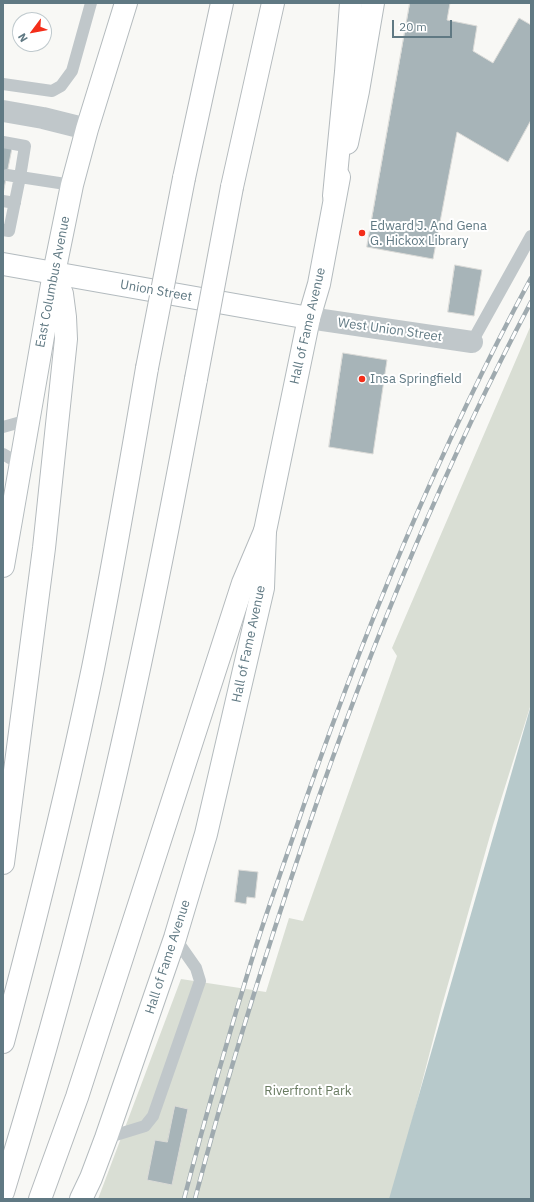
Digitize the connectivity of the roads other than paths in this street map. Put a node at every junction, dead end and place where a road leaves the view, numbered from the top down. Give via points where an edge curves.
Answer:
1 (91, 3) edge
2 (126, 3) edge
3 (222, 3) edge
4 (273, 3) edge
5 (351, 3) edge
6 (373, 3) edge
7 (3, 84) edge
8 (3, 111) edge
9 (87, 129) junction
10 (3, 142) edge
11 (7, 175) dead end
12 (20, 177) junction
13 (72, 186) junction
14 (334, 196) junction
15 (9, 202) edge
16 (3, 230) edge
17 (531, 236) edge
18 (3, 264) edge
19 (54, 273) junction
20 (309, 318) junction
21 (472, 342) joint
22 (28, 420) junction
23 (3, 427) edge
24 (12, 459) edge
25 (265, 531) junction
26 (3, 566) edge
27 (3, 863) edge
28 (176, 938) junction
29 (3, 1042) edge
30 (106, 1138) junction
31 (3, 1192) edge
32 (40, 1199) edge
33 (81, 1199) edge

1 - 7 lane via 72,71 61,86 52,91
2 - 9 main road, East Columbus Avenue
3 - 29 main road, bridge via 184,178 107,593 76,744 41,896
4 - 31 main road, bridge via 232,187 166,541 121,752 84,904
5 - 14 main road
6 - 14 main road, Hall of Fame Avenue via 356,98
8 - 9 street
9 - 13 main road, East Columbus Avenue
10 - 12 lane via 25,146
11 - 12 lane
12 - 13 lane
12 - 15 lane
13 - 19 main road, East Columbus Avenue
14 - 20 main road, Hall of Fame Avenue via 319,284
15 - 16 lane via 9,231
17 - 21 lane
18 - 19 main road, Union Street
19 - 20 main road, Union Street
19 - 22 main road, East Columbus Avenue
19 - 27 main road via 62,294 66,339 44,548
20 - 21 street, West Union Street
20 - 25 main road, Hall of Fame Avenue
22 - 23 lane
22 - 24 main road, East Columbus Avenue
24 - 26 main road, East Columbus Avenue
25 - 28 main road, Hall of Fame Avenue via 263,588 206,834
25 - 32 main road via 242,582 76,1096
28 - 30 main road, Hall of Fame Avenue
28 - 30 lane via 196,968 200,981 158,1102 153,1116 145,1126
30 - 33 main road, Hall of Fame Avenue

